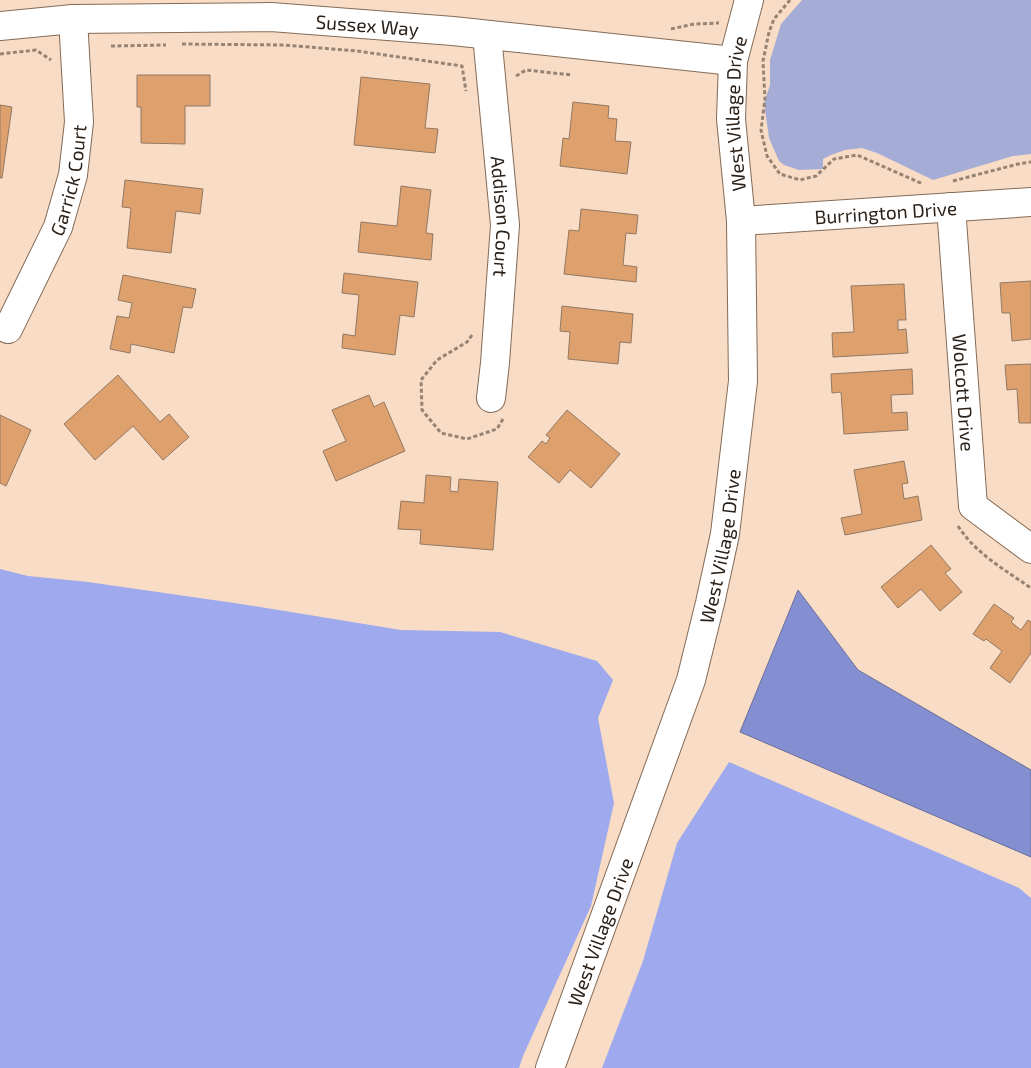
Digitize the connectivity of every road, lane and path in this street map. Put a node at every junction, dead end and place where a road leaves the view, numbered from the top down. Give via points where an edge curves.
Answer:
1 (749, 0) edge
2 (790, 0) edge
3 (271, 8) edge
4 (73, 18) junction
5 (0, 26) edge
6 (487, 35) junction
7 (172, 44) dead end
8 (181, 44) dead end
9 (111, 46) dead end
10 (0, 54) edge
11 (52, 61) dead end
12 (733, 62) junction
13 (572, 75) dead end
14 (512, 82) dead end
15 (466, 92) dead end
16 (1031, 162) edge
17 (929, 187) dead end
18 (950, 195) junction
19 (1031, 202) edge
20 (741, 221) junction
21 (8, 329) dead end
22 (472, 335) dead end
23 (499, 406) joint
24 (1031, 549) edge
25 (550, 1068) edge

1 - 12 street, West Village Drive
2 - 17 path via 774,19 763,61 765,99 761,130 767,156 780,174 800,180 816,176 834,159 856,155
3 - 4 street, Sussex Way
3 - 6 street, Sussex Way
4 - 5 street, Sussex Way
4 - 21 street, Garrick Court via 79,122 73,175 58,227
6 - 12 street, Sussex Way
6 - 23 street, Addison Court via 505,225 495,364
7 - 9 path
8 - 15 path via 357,51 462,66
10 - 11 path via 36,50
12 - 20 street, West Village Drive via 731,119
13 - 14 path via 526,70
16 - 18 path via 1018,164
18 - 19 street, Burrington Drive
18 - 20 street, Burrington Drive
18 - 24 street, Wolcott Drive via 974,506
20 - 25 street, West Village Drive via 743,381 725,534 710,603 691,680
22 - 23 path via 467,342 437,360 421,380 422,410 441,433 467,439 497,428

